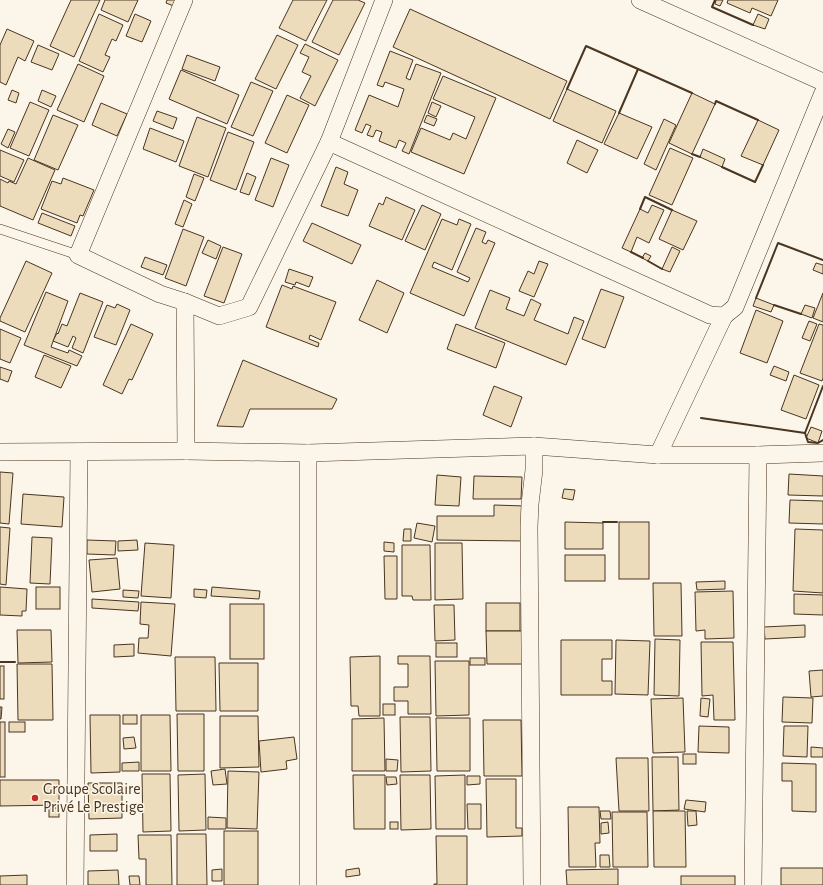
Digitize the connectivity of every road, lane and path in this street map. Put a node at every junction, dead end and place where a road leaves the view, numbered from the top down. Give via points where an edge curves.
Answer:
1 (184, 0) edge
2 (384, 0) edge
3 (640, 0) edge
4 (823, 82) edge
5 (823, 93) edge
6 (329, 142) junction
7 (0, 228) edge
8 (78, 255) junction
9 (185, 302) junction
10 (724, 316) junction
11 (534, 446) junction
12 (186, 451) junction
13 (0, 452) edge
14 (79, 452) junction
15 (308, 453) junction
16 (823, 453) edge
17 (658, 455) junction
18 (758, 455) junction
19 (75, 885) edge
20 (308, 885) edge
21 (532, 885) edge
22 (753, 885) edge

1 - 8 street
2 - 6 street
3 - 4 street
5 - 10 street via 735,307
6 - 9 street via 249,307 220,316
6 - 10 street via 710,315
7 - 8 lane
8 - 9 street via 160,294
9 - 12 street
10 - 17 street
11 - 15 street
11 - 17 street
11 - 21 street via 529,527
12 - 14 street
12 - 15 street
13 - 14 street
14 - 19 street
15 - 20 street
16 - 18 street
17 - 18 street
18 - 22 street

